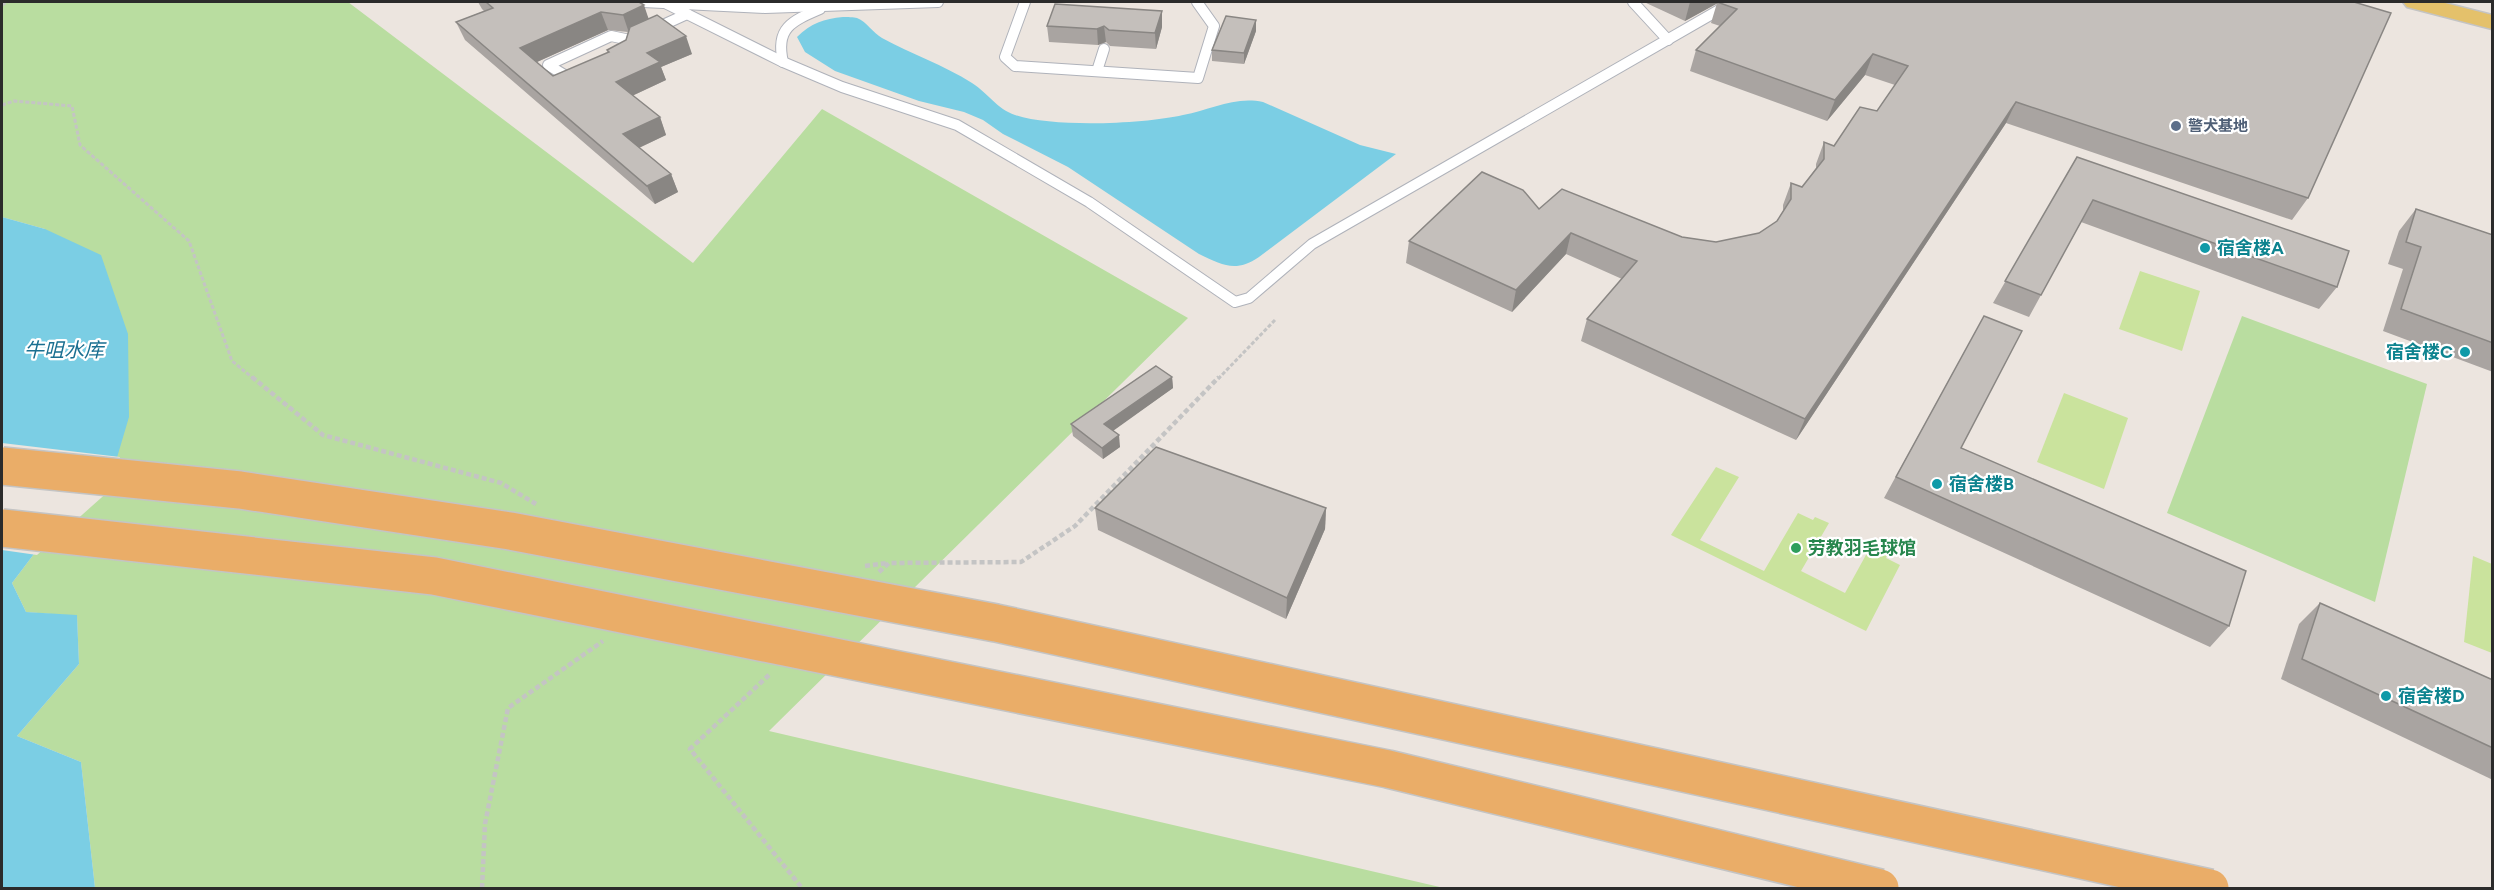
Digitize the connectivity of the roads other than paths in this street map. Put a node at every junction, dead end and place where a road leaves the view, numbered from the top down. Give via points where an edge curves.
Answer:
1 (644, 2) edge
2 (938, 2) edge
3 (1025, 2) edge
4 (1197, 2) edge
5 (1633, 2) edge
6 (1733, 2) edge
7 (2415, 2) edge
8 (2432, 2) edge
9 (667, 4) junction
10 (829, 6) junction
11 (2493, 12) edge
12 (687, 14) junction
13 (2493, 22) edge
14 (1668, 39) junction
15 (1104, 49) dead end
16 (783, 62) junction
17 (1096, 71) junction
18 (579, 76) edge
19 (2, 466) edge
20 (2, 528) edge
21 (1880, 888) edge
22 (2210, 888) edge

1 - 9 lane
2 - 10 lane
3 - 17 lane via 1005,57 1015,66
4 - 17 lane via 1215,26 1198,78
5 - 14 lane
6 - 14 lane
7 - 13 main road
8 - 11 main road
9 - 10 lane
9 - 12 lane
10 - 16 lane via 787,26 780,38
12 - 16 lane
12 - 18 lane via 630,44 611,36 548,65 569,80
14 - 16 lane via 1312,244 1249,298 1235,302 1089,202 965,130
15 - 17 lane
19 - 22 highway, bridge via 240,490 510,531 973,619
20 - 21 highway, bridge via 434,576 1388,769

